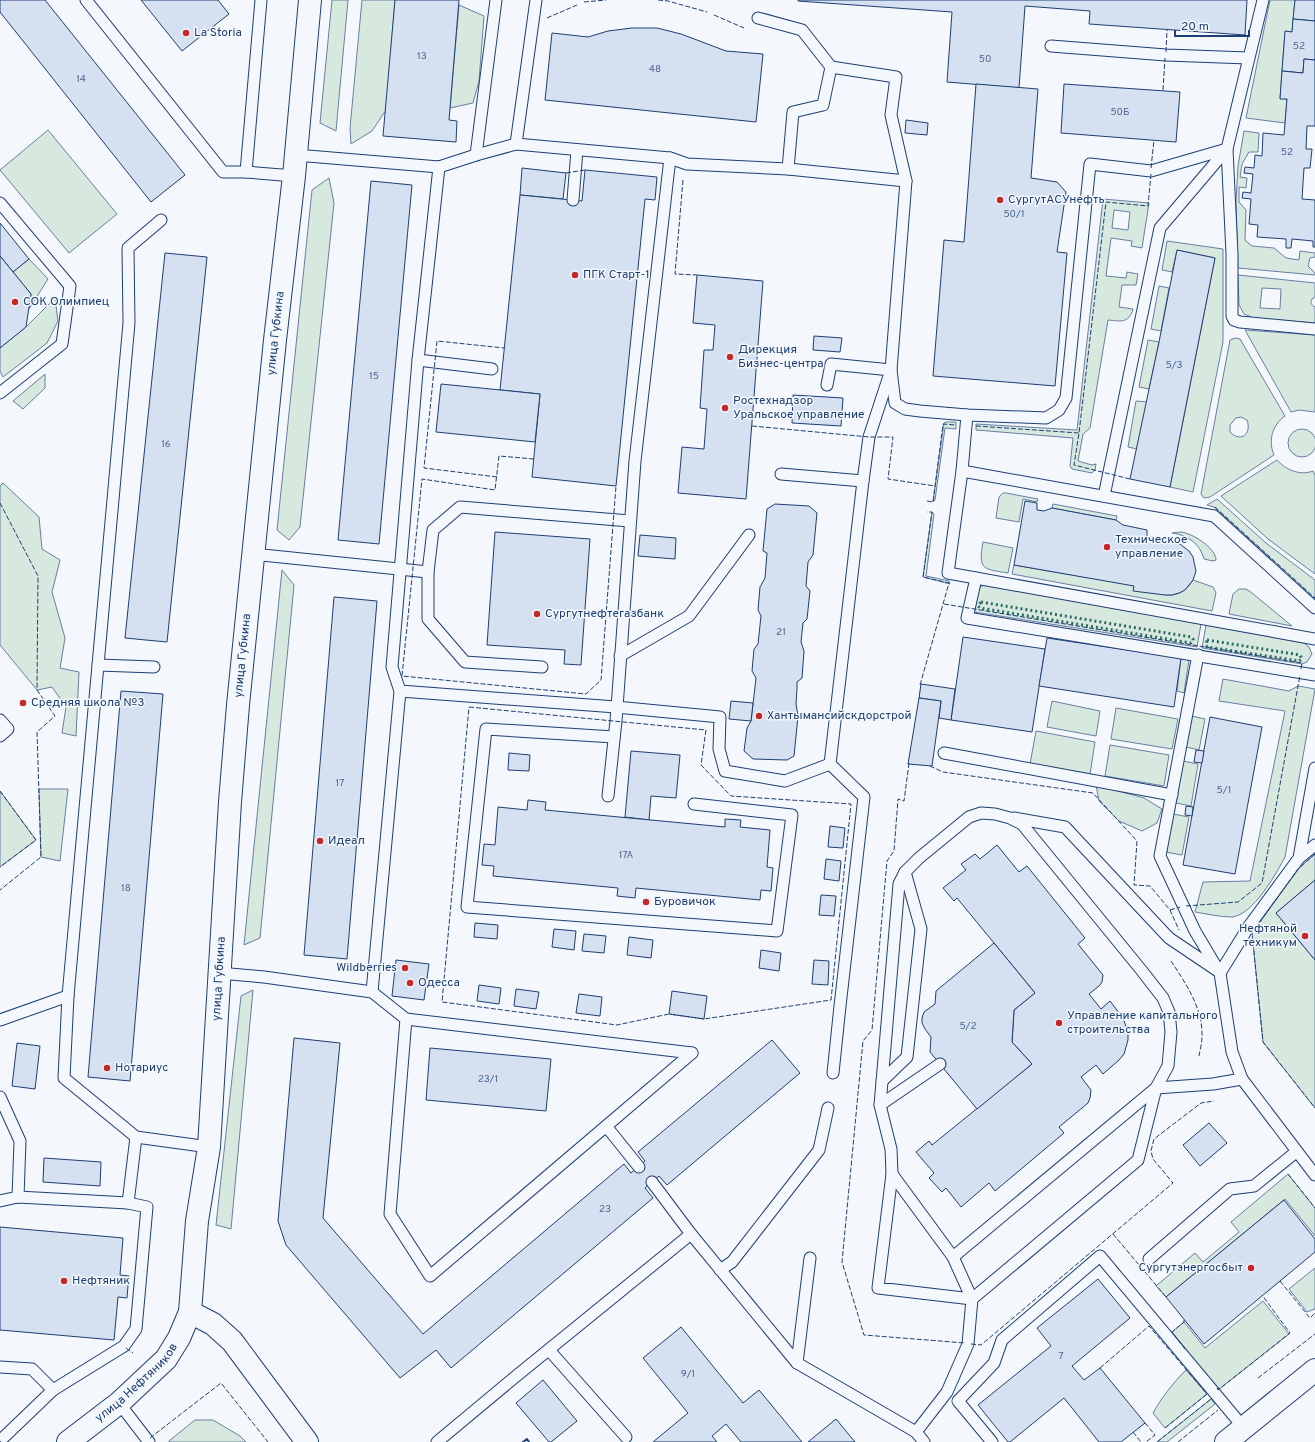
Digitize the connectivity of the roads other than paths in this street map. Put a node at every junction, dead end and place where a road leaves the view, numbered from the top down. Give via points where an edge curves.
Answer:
1 (86, 0) edge
2 (261, 0) edge
3 (310, 0) edge
4 (496, 0) edge
5 (536, 0) edge
6 (1263, 0) edge
7 (758, 18) dead end
8 (1051, 46) dead end
9 (1248, 58) junction
10 (831, 67) junction
11 (516, 144) junction
12 (1227, 149) junction
13 (577, 150) junction
14 (476, 155) junction
15 (670, 158) junction
16 (295, 165) junction
17 (439, 167) junction
18 (788, 169) junction
19 (246, 172) junction
20 (906, 181) junction
21 (573, 200) dead end
22 (0, 203) edge
23 (161, 220) dead end
24 (1315, 329) edge
25 (418, 360) junction
26 (492, 369) dead end
27 (891, 370) junction
28 (827, 385) dead end
29 (0, 393) edge
30 (967, 416) junction
31 (962, 471) junction
32 (781, 474) dead end
33 (863, 481) junction
34 (1104, 496) junction
35 (630, 521) junction
36 (749, 535) dead end
37 (253, 554) junction
38 (400, 569) junction
39 (428, 572) junction
40 (976, 578) junction
41 (1315, 608) edge
42 (1315, 639) edge
43 (620, 656) junction
44 (1198, 656) junction
45 (98, 665) junction
46 (154, 667) dead end
47 (542, 667) dead end
48 (1315, 675) edge
49 (400, 691) junction
50 (616, 707) junction
51 (0, 720) edge
52 (0, 736) edge
53 (614, 737) junction
54 (944, 753) dead end
55 (830, 764) junction
56 (1315, 768) edge
57 (1172, 795) junction
58 (608, 796) dead end
59 (694, 804) dead end
60 (1010, 818) junction
61 (1315, 845) edge
62 (1298, 858) junction
63 (905, 872) junction
64 (219, 973) junction
65 (1220, 973) junction
66 (372, 992) junction
67 (68, 996) junction
68 (406, 1019) junction
69 (0, 1020) edge
70 (940, 1064) dead end
71 (833, 1073) dead end
72 (1242, 1079) junction
73 (882, 1080) junction
74 (1156, 1088) junction
75 (0, 1097) edge
76 (880, 1105) junction
77 (828, 1108) dead end
78 (606, 1126) junction
79 (136, 1137) junction
80 (208, 1146) junction
81 (1296, 1152) junction
82 (639, 1167) dead end
83 (892, 1174) junction
84 (1315, 1175) edge
85 (652, 1182) dead end
86 (18, 1197) junction
87 (0, 1201) edge
88 (128, 1203) junction
89 (691, 1234) junction
90 (953, 1257) junction
91 (810, 1258) dead end
92 (1148, 1259) dead end
93 (720, 1270) junction
94 (972, 1299) junction
95 (190, 1312) junction
96 (549, 1350) junction
97 (797, 1363) junction
98 (0, 1367) edge
99 (1315, 1370) edge
100 (53, 1390) junction
101 (119, 1403) junction
102 (1244, 1428) junction
103 (916, 1432) junction
104 (4, 1437) dead end
105 (626, 1437) dead end
106 (68, 1442) edge
107 (148, 1442) edge
108 (307, 1442) edge
109 (437, 1442) edge
110 (924, 1442) edge
111 (992, 1442) edge
112 (1226, 1442) edge

1 - 19 lane via 223,172
2 - 19 lane
3 - 16 main road, улица Губкина
4 - 14 lane
5 - 11 lane
6 - 9 lane
7 - 10 lane via 802,30
8 - 9 lane
9 - 12 lane
10 - 18 lane via 823,105 793,112
10 - 20 lane via 896,77 891,115
11 - 13 lane
11 - 14 lane
12 - 24 lane via 1232,316 1240,322
12 - 30 lane via 1151,171 1090,164 1066,398 1059,410 1046,418
12 - 34 lane via 1160,228
13 - 15 lane
13 - 21 lane
14 - 17 lane
15 - 18 lane via 687,164
15 - 35 lane
16 - 17 lane
16 - 19 lane
16 - 37 main road, улица Губкина
17 - 25 lane
18 - 20 lane
20 - 27 lane
22 - 29 lane via 70,286 62,344
23 - 45 lane via 128,248 129,323
25 - 26 lane
25 - 38 lane
27 - 28 lane via 831,364
27 - 30 lane via 895,403 905,409
27 - 33 lane via 869,437
30 - 31 lane
31 - 34 lane
31 - 40 lane via 948,573
32 - 33 lane
33 - 55 lane
34 - 41 lane via 1214,516
35 - 39 lane via 460,507 432,530
35 - 43 lane
36 - 43 lane via 689,616
37 - 38 lane
37 - 64 main road, улица Губкина via 230,802
38 - 39 lane
38 - 49 lane via 392,667
39 - 47 lane via 428,619 465,662
40 - 42 lane
40 - 44 lane via 967,618
43 - 50 lane
44 - 48 lane
44 - 57 lane
45 - 46 lane
45 - 67 lane
49 - 50 lane
49 - 66 lane
50 - 53 lane
50 - 55 lane via 720,717 719,749 725,771 785,781
51 - 52 lane via 8,729
53 - 58 lane
53 - 59 lane via 486,729 467,908 777,931 792,815
54 - 57 lane
55 - 71 lane via 864,797
56 - 62 lane
57 - 65 lane via 1160,856 1195,931
60 - 63 lane via 981,813 969,817
60 - 65 lane via 1065,827 1169,938
60 - 74 lane via 1022,824 1163,998 1169,1012 1171,1032 1168,1066
61 - 62 lane
62 - 65 lane via 1249,926
63 - 73 lane via 899,884
63 - 73 lane via 921,929 907,1057
64 - 66 lane
64 - 80 main road, улица Губкина
65 - 72 lane via 1232,1052
66 - 68 lane
67 - 69 lane
67 - 79 lane via 64,1078
68 - 78 lane via 692,1053
68 - 78 lane via 390,1214 430,1276
70 - 76 lane
72 - 74 lane via 1214,1084
72 - 81 lane
73 - 76 lane
74 - 90 lane
74 - 94 lane via 1138,1160
75 - 86 lane via 20,1140
76 - 83 lane via 891,1149
77 - 93 lane via 820,1150 732,1262
78 - 82 lane
79 - 80 lane
79 - 88 lane
80 - 95 main road, улица Губкина via 197,1221
81 - 84 lane
81 - 92 lane via 1254,1186 1230,1189
83 - 90 lane
83 - 94 lane via 878,1288
85 - 89 lane
86 - 87 lane
86 - 88 lane
88 - 100 lane via 147,1207 136,1329 124,1346
89 - 93 lane
89 - 96 lane
90 - 94 lane
91 - 97 lane
93 - 97 lane
94 - 103 lane via 968,1344 947,1392
95 - 101 main road, улица Нефтяников via 179,1338 166,1359
95 - 108 main road via 213,1324 232,1341
96 - 105 lane
96 - 109 lane
97 - 103 lane
98 - 100 lane via 32,1369
99 - 102 main road
100 - 104 lane
101 - 106 main road, улица Нефтяников
101 - 107 lane
102 - 111 lane via 1100,1256 1002,1340 994,1363 958,1401
102 - 112 main road
103 - 110 lane

